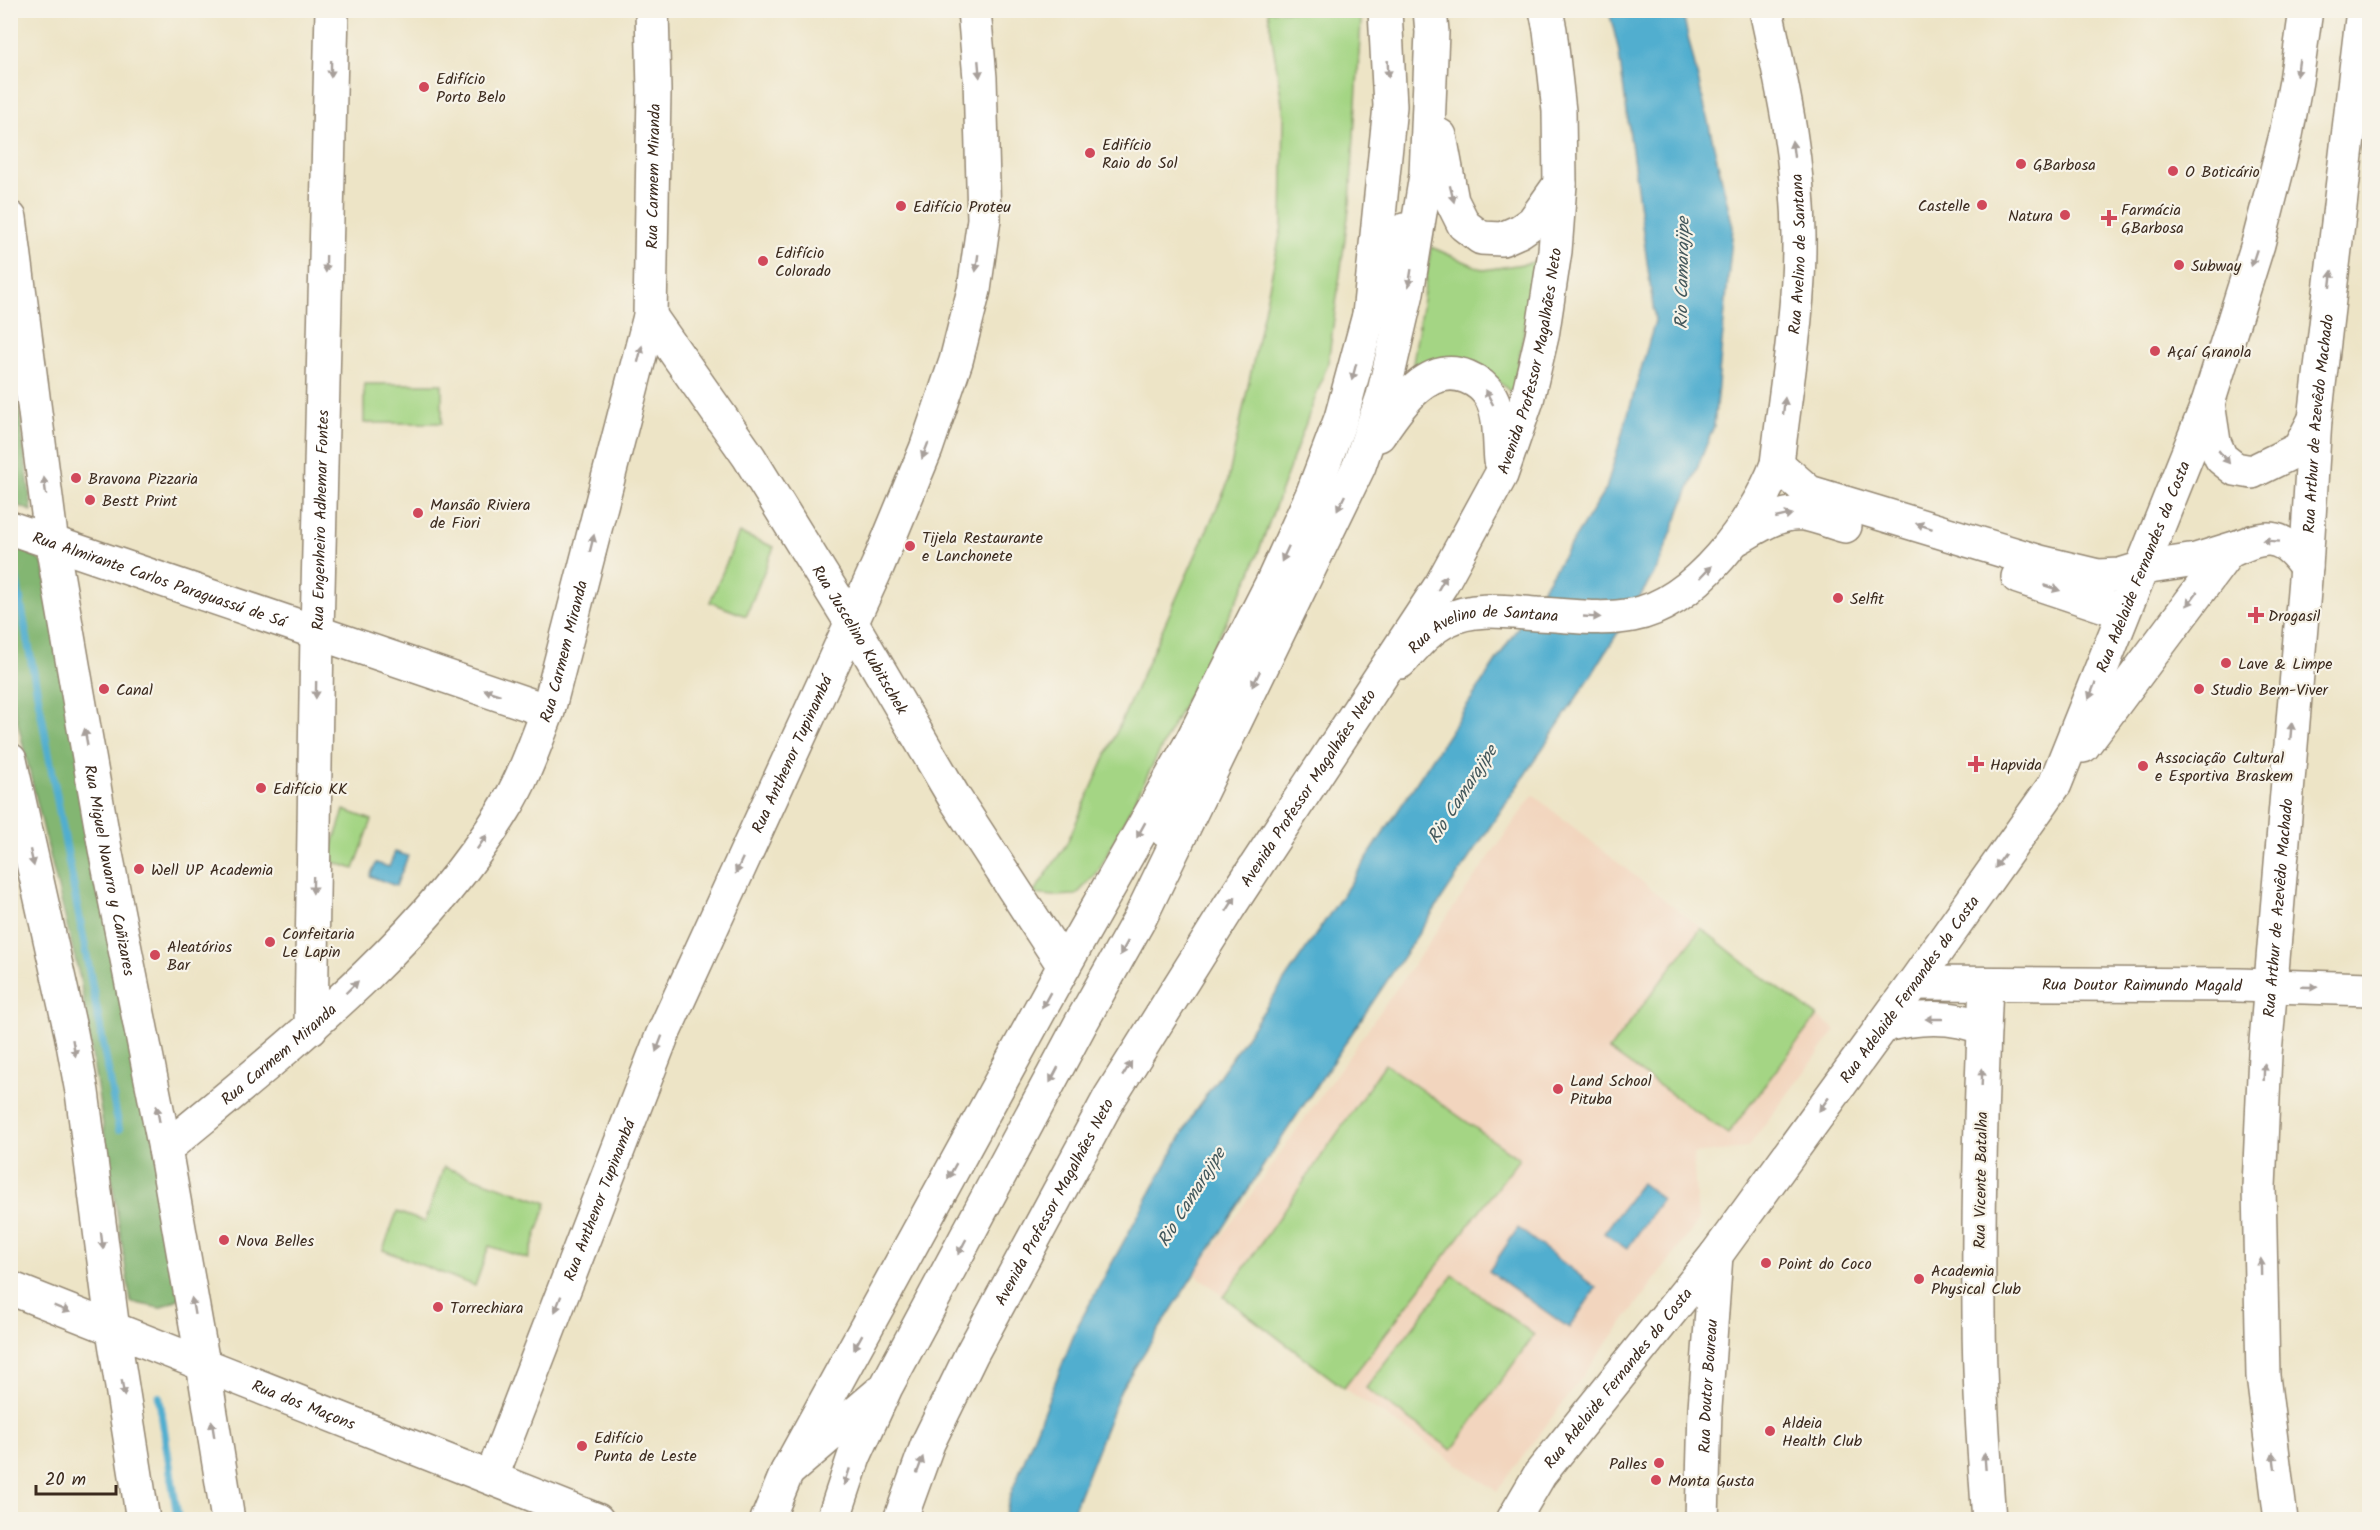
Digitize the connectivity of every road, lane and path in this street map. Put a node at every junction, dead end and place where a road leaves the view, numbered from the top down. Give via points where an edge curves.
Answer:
1 (332, 10) edge
2 (652, 10) edge
3 (974, 10) edge
4 (1385, 10) edge
5 (1546, 10) edge
6 (1766, 10) edge
7 (2306, 10) edge
8 (2363, 10) edge
9 (1431, 21) edge
10 (1426, 175) junction
11 (1560, 184) junction
12 (10, 218) edge
13 (1369, 315) junction
14 (650, 316) junction
15 (2208, 403) junction
16 (2315, 419) junction
17 (1777, 464) junction
18 (1359, 466) junction
19 (1501, 475) junction
20 (10, 528) edge
21 (1732, 542) junction
22 (52, 544) junction
23 (2241, 546) junction
24 (2306, 567) junction
25 (2143, 568) junction
26 (2123, 612) junction
27 (851, 622) junction
28 (317, 632) junction
29 (1372, 691) junction
30 (548, 711) junction
31 (1191, 743) junction
32 (10, 760) edge
33 (2055, 784) junction
34 (1140, 918) junction
35 (1064, 966) junction
36 (1914, 983) junction
37 (1986, 985) junction
38 (2269, 986) junction
39 (2370, 989) edge
40 (1882, 1026) junction
41 (311, 1028) junction
42 (1984, 1029) junction
43 (165, 1149) junction
44 (1716, 1255) junction
45 (10, 1288) edge
46 (113, 1330) junction
47 (203, 1364) junction
48 (886, 1387) junction
49 (787, 1472) junction
50 (492, 1476) junction
51 (143, 1520) edge
52 (228, 1520) edge
53 (597, 1520) edge
54 (767, 1520) edge
55 (833, 1520) edge
56 (900, 1520) edge
57 (1513, 1520) edge
58 (1702, 1520) edge
59 (1989, 1520) edge
60 (2281, 1520) edge

1 -> 28 street, Rua Engenheiro Adhemar Fontes
2 - 14 street, Rua Carmem Miranda
3 -> 27 street, Rua Anthenor Tupinambá via 984,219 974,290 956,361 926,449
4 -> 13 street via 1390,106
5 - 11 street, Avenida Professor Magalhães Neto via 1558,111
17 -> 6 street, Rua Avelino de Santana via 1799,246 1789,115
7 -> 15 street via 2283,146 2258,244
16 -> 8 street, Rua Arthur de Azevêdo Machado
9 - 10 street
9 -> 11 street via 1441,139 1452,201 1464,225 1481,238 1502,239 1533,222
10 - 13 street
10 -> 18 street via 1407,293 1383,396
11 - 19 street, Avenida Professor Magalhães Neto via 1556,251 1542,336 1527,400
22 -> 12 street, Rua Miguel Navarro y Cañizares
13 -> 31 street via 1341,418 1312,495
14 - 27 street, Rua Juscelino Kubitschek via 749,457
30 -> 14 street, Rua Carmem Miranda
15 -> 16 street via 2214,442 2221,458 2235,469 2252,472 2299,449
15 - 25 street, Rua Adelaide Fernandes da Costa
16 - 24 street, Rua Arthur de Azevêdo Machado
17 - 21 street, Rua Avelino de Santana via 1769,487
25 -> 17 street via 2098,576 2040,562 1809,492
19 -> 18 street via 1498,423 1491,398 1479,382 1444,373 1412,392
18 -> 34 street
29 -> 19 street, Avenida Professor Magalhães Neto via 1441,585
20 - 22 street, Rua Almirante Carlos Paraguassú de Sá
21 -> 26 street, Rua Avelino de Santana via 1770,520 1802,514 1974,563
29 -> 21 street, Rua Avelino de Santana via 1430,631 1448,619 1468,612 1491,611 1613,618 1634,615 1659,607 1702,577
22 - 28 street, Rua Almirante Carlos Paraguassú de Sá
43 -> 22 street, Rua Miguel Navarro y Cañizares via 105,849
24 -> 23 street via 2293,549 2281,541 2254,540
23 - 25 street via 2196,560
23 -> 33 street via 2228,552
38 -> 24 street, Rua Arthur de Azevêdo Machado
25 - 26 street, Rua Adelaide Fernandes da Costa
26 -> 33 street, Rua Adelaide Fernandes da Costa
27 - 35 street, Rua Juscelino Kubitschek via 954,797
27 -> 50 street, Rua Anthenor Tupinambá via 662,1036
30 -> 28 street, Rua Almirante Carlos Paraguassú de Sá
28 -> 41 street, Rua Engenheiro Adhemar Fontes
56 -> 29 street, Avenida Professor Magalhães Neto via 928,1443 970,1355 1110,1097 1229,907
41 -> 30 street, Rua Carmem Miranda via 416,924 467,863 505,810
31 - 34 street
31 -> 35 street
32 -> 46 street via 73,1043
33 -> 36 street, Rua Adelaide Fernandes da Costa
34 -> 48 street
35 -> 49 street
36 - 37 street, Rua Doutor Raimundo Magald
36 - 40 street, Rua Adelaide Fernandes da Costa
37 - 38 street, Rua Doutor Raimundo Magald
37 - 42 street, Rua Vicente Batalha
38 -> 39 street, Rua Doutor Raimundo Magald
60 -> 38 street, Rua Arthur de Azevêdo Machado via 2263,1364 2259,1186
42 -> 40 street via 1970,1022 1944,1019
40 -> 44 street, Rua Adelaide Fernandes da Costa
41 - 43 street, Rua Carmem Miranda
59 -> 42 street, Rua Vicente Batalha via 1979,1314
47 -> 43 street, Rua Miguel Navarro y Cañizares
44 - 57 street, Rua Adelaide Fernandes da Costa via 1540,1474
44 - 58 street, Rua Doutor Boureau
45 -> 46 street, Rua dos Maçons
46 - 47 street, Rua dos Maçons
46 -> 51 street
47 - 50 street, Rua dos Maçons
52 -> 47 street, Rua Miguel Navarro y Cañizares
48 - 49 street
48 -> 55 street via 854,1457
49 - 54 street
50 - 53 street, Rua dos Maçons

